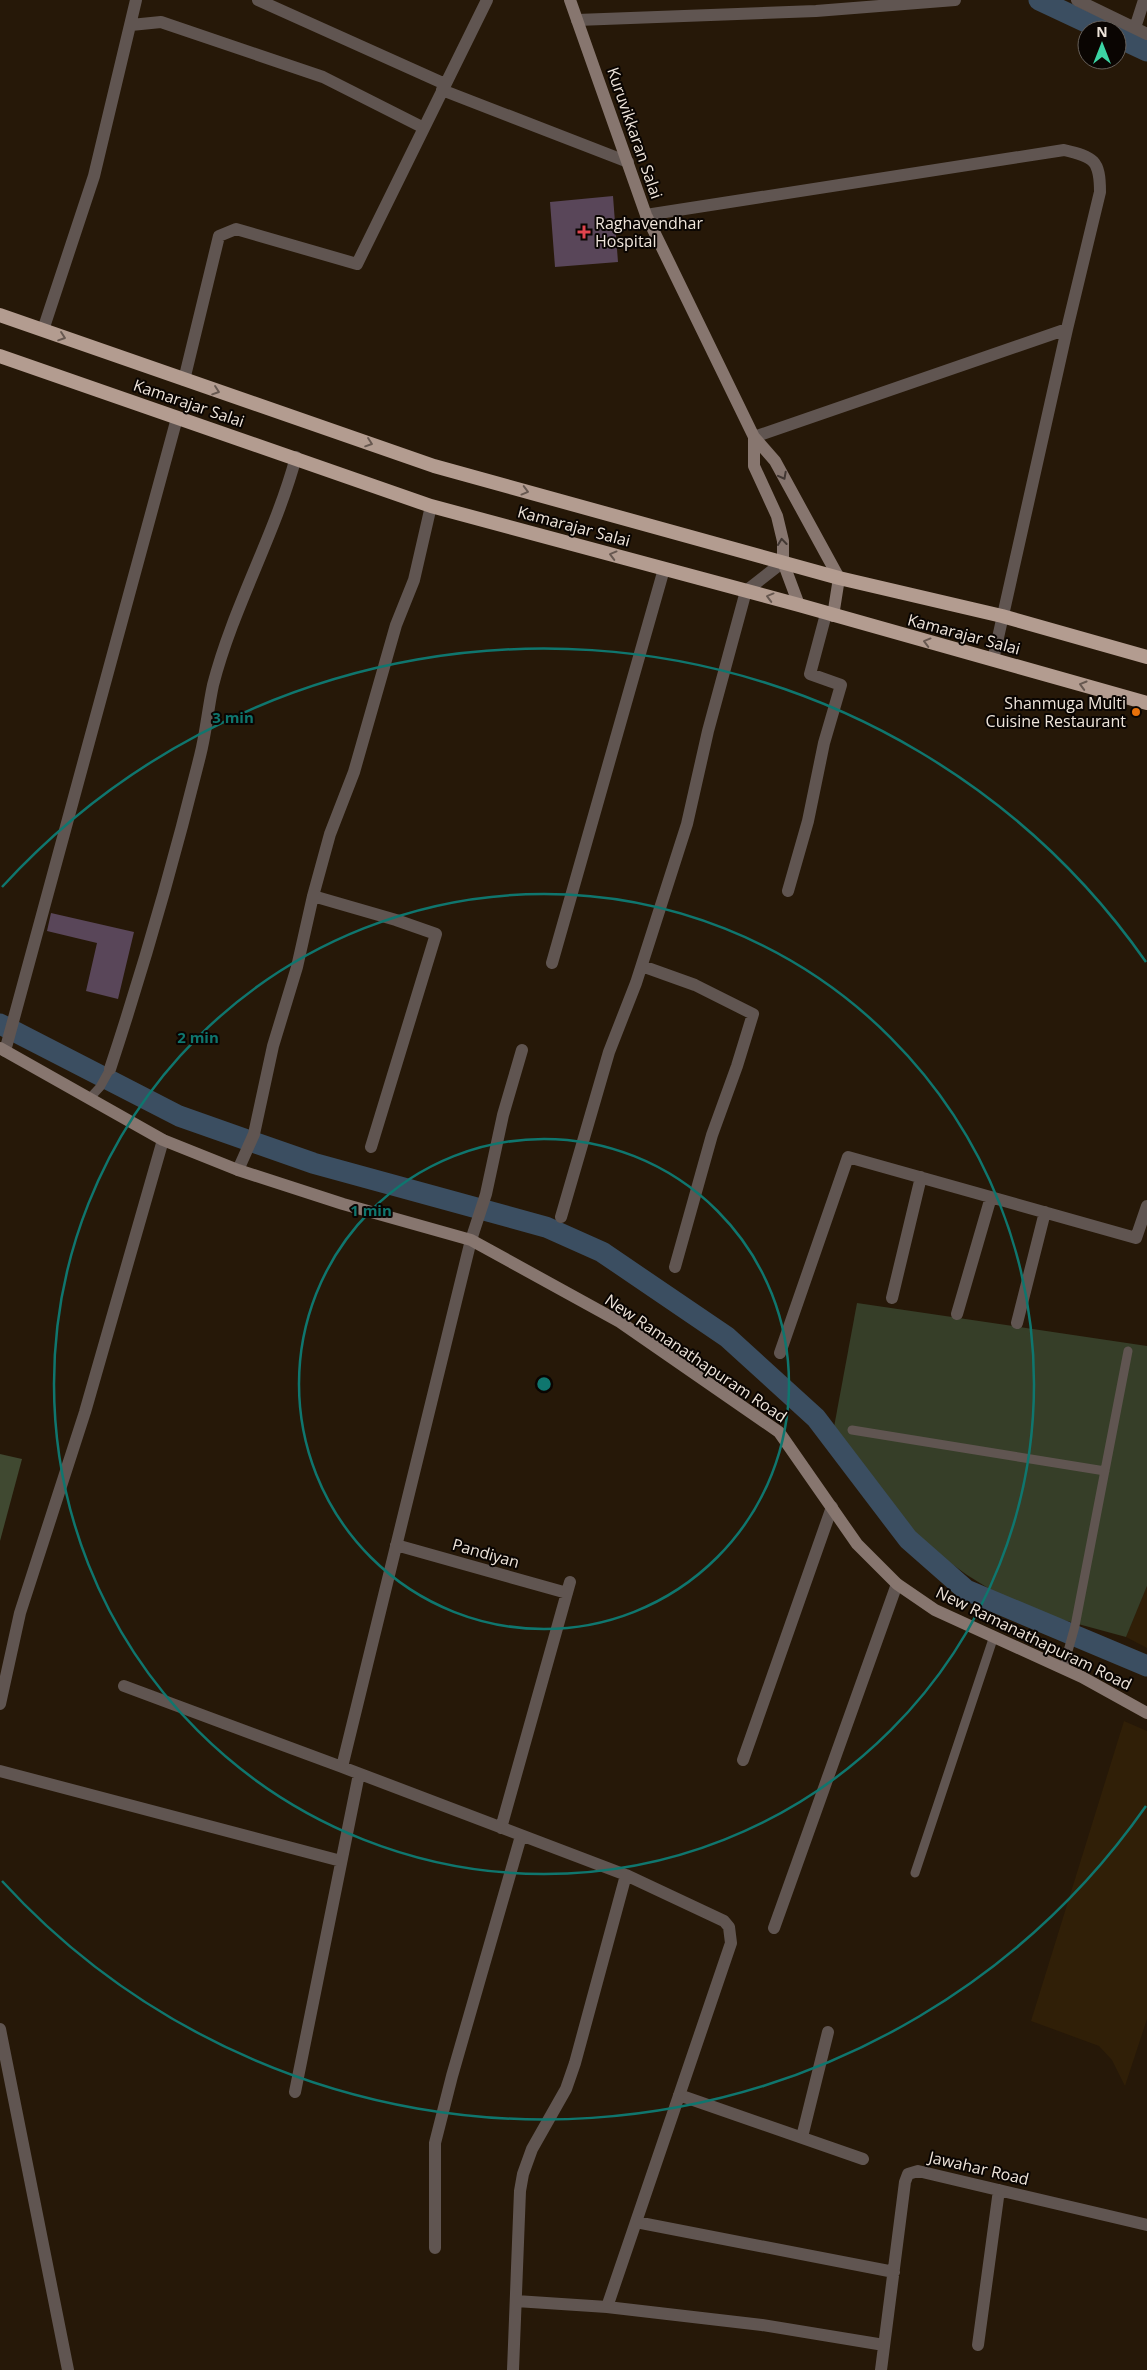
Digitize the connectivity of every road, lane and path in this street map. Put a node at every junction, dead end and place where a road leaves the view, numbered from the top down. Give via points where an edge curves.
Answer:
1 (136, 0) edge
2 (258, 0) edge
3 (487, 0) edge
4 (570, 0) edge
5 (954, 0) edge
6 (1144, 0) edge
7 (1083, 1) edge
8 (817, 6) edge
9 (577, 20) junction
10 (131, 25) junction
11 (1135, 28) junction
12 (1147, 34) edge
13 (443, 87) junction
14 (424, 128) junction
15 (628, 162) junction
16 (646, 215) junction
17 (0, 315) edge
18 (1067, 329) junction
19 (43, 330) junction
20 (0, 356) edge
21 (184, 380) junction
22 (177, 418) junction
23 (754, 437) junction
24 (296, 457) junction
25 (431, 506) junction
26 (783, 562) junction
27 (664, 569) junction
28 (839, 578) junction
29 (746, 591) junction
30 (799, 605) junction
31 (830, 615) junction
32 (1002, 616) junction
33 (1147, 657) edge
34 (993, 660) junction
35 (1147, 703) edge
36 (788, 891) dead end
37 (313, 896) junction
38 (552, 963) dead end
39 (642, 966) junction
40 (2, 1050) edge
41 (522, 1050) dead end
42 (110, 1069) joint
43 (89, 1099) junction
44 (163, 1140) junction
45 (371, 1147) dead end
46 (238, 1170) junction
47 (921, 1177) junction
48 (991, 1197) junction
49 (1147, 1206) edge
50 (1045, 1212) junction
51 (561, 1217) dead end
52 (471, 1240) junction
53 (675, 1267) dead end
54 (892, 1298) dead end
55 (957, 1314) dead end
56 (1017, 1323) dead end
57 (1128, 1351) dead end
58 (780, 1353) dead end
59 (852, 1430) dead end
60 (1105, 1470) junction
61 (832, 1507) junction
62 (396, 1545) junction
63 (897, 1584) junction
64 (994, 1636) junction
65 (1063, 1669) junction
66 (124, 1686) dead end
67 (0, 1704) edge
68 (1147, 1713) edge
69 (743, 1760) dead end
70 (342, 1768) junction
71 (0, 1772) edge
72 (358, 1774) junction
73 (500, 1828) junction
74 (521, 1836) junction
75 (341, 1860) junction
76 (915, 1873) dead end
77 (626, 1875) junction
78 (774, 1928) dead end
79 (0, 2029) edge
80 (828, 2032) dead end
81 (295, 2092) dead end
82 (679, 2095) junction
83 (802, 2138) junction
84 (863, 2159) dead end
85 (999, 2190) junction
86 (636, 2222) junction
87 (1147, 2225) edge
88 (435, 2248) dead end
89 (894, 2272) junction
90 (516, 2301) junction
91 (607, 2307) junction
92 (884, 2345) junction
93 (978, 2345) dead end
94 (68, 2370) edge
95 (512, 2370) edge
96 (880, 2370) edge

1 - 10 street
2 - 13 street
3 - 13 street
4 - 9 main road, Kuruvikkaran Salai
5 - 8 street
6 - 11 street
7 - 11 street
8 - 9 street
9 - 15 main road, Kuruvikkaran Salai
10 - 14 street via 161,22 323,77
10 - 19 street via 94,176
11 - 12 street
13 - 14 street
13 - 15 street
14 - 21 street via 356,264 236,228 219,236
15 - 16 main road, Kuruvikkaran Salai
16 - 18 street via 1064,150 1087,156 1100,171 1100,192
16 - 23 main road, Kuruvikkaran Salai
17 - 19 highway, Kamarajar Salai
18 - 23 street
18 - 32 street
19 -> 21 highway, Kamarajar Salai
20 - 22 highway, Kamarajar Salai
21 -> 26 highway, Kamarajar Salai via 434,466
22 - 24 highway, Kamarajar Salai
22 - 40 street via 16,1017
26 -> 23 main road, Kuruvikkaran Salai via 783,541 777,516 754,466
23 -> 28 main road, Kuruvikkaran Salai via 775,461
24 - 25 highway, Kamarajar Salai
24 - 42 street via 214,685 200,755 146,956
27 -> 25 highway, Kamarajar Salai
25 - 37 street via 414,580 396,625 354,772 330,834
26 - 28 highway, Kamarajar Salai
26 - 29 street
26 - 30 main road, Kuruvikkaran Salai
27 - 29 highway, Kamarajar Salai
27 - 38 street
28 - 31 main road
28 - 32 highway, Kamarajar Salai
30 -> 29 highway, Kamarajar Salai
29 - 39 street via 708,730 688,824
30 - 31 highway, Kamarajar Salai
34 -> 31 highway, Kamarajar Salai
31 - 36 street via 810,674 841,684
32 - 33 highway, Kamarajar Salai
32 - 34 street
35 -> 34 highway, Kamarajar Salai
37 - 45 street via 436,934
37 - 46 street via 298,967 273,1046 254,1134
39 - 51 street via 609,1052
39 - 53 street via 695,986 753,1014 712,1135
40 - 43 main road, New Ramanathapuram Road
41 - 52 street
42 - 43 lane
43 - 44 main road, New Ramanathapuram Road
44 - 46 main road, New Ramanathapuram Road
44 - 67 street via 85,1412 20,1613
46 - 52 main road, New Ramanathapuram Road
47 - 48 street
47 - 54 street
47 - 58 street via 848,1157
48 - 50 street
48 - 55 street
49 - 50 street via 1136,1238
50 - 56 street
52 - 61 main road, New Ramanathapuram Road via 620,1322 780,1432
52 - 62 street
57 - 60 lane
59 - 60 lane
60 - 65 lane via 1075,1626
61 - 63 main road, New Ramanathapuram Road via 857,1544
61 - 69 street
62 - 70 street
62 - 73 street, Pandiyan via 569,1588
63 - 64 main road, New Ramanathapuram Road via 935,1610
63 - 78 street
64 - 65 main road, New Ramanathapuram Road
64 - 76 lane
65 - 68 main road, New Ramanathapuram Road
66 - 70 street
70 - 72 street
71 - 75 street
72 - 73 street
72 - 75 street
73 - 74 street
74 - 77 street
74 - 88 street via 436,2136
75 - 81 street
77 - 82 street via 729,1927 731,1943
77 - 90 street via 566,2089 532,2149 523,2174
79 - 94 street
80 - 83 street
82 - 83 street
82 - 86 street
83 - 84 street
85 - 87 street, Jawahar Road
85 - 89 street, Jawahar Road via 918,2171 908,2174
85 - 93 street
86 - 89 street
86 - 91 street
89 - 92 street, Jawahar Road
90 - 91 street
90 - 95 street
91 - 92 street via 762,2325
92 - 96 street, Jawahar Road

